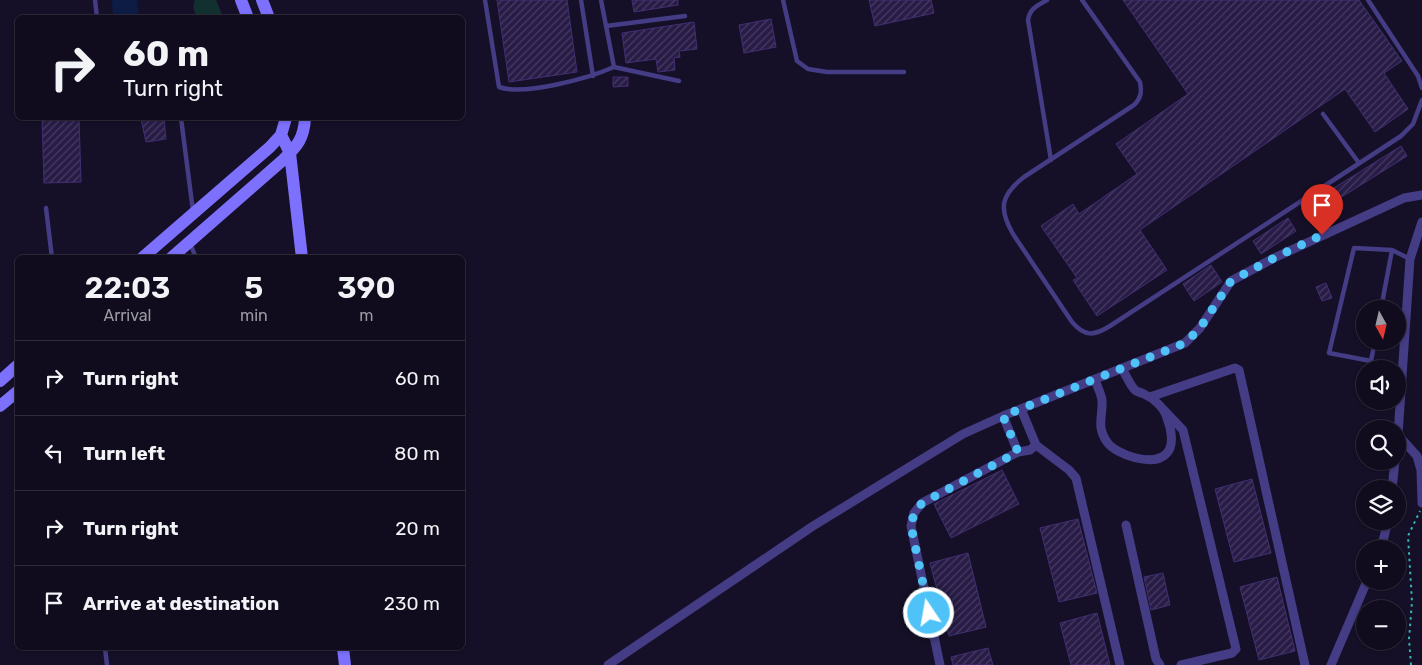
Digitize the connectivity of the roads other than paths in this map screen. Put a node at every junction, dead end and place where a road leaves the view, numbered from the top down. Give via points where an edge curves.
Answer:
1 (95, 0) edge
2 (241, 0) edge
3 (262, 0) edge
4 (485, 0) edge
5 (581, 0) edge
6 (601, 0) edge
7 (783, 0) edge
8 (1047, 0) edge
9 (1082, 0) edge
10 (1368, 0) edge
11 (97, 15) edge
12 (247, 15) edge
13 (268, 15) edge
14 (686, 16) dead end
15 (606, 26) junction
16 (614, 67) junction
17 (904, 72) dead end
18 (593, 76) junction
19 (679, 81) dead end
20 (1422, 88) edge
21 (1422, 100) edge
22 (1323, 114) dead end
23 (181, 120) edge
24 (285, 120) edge
25 (305, 120) edge
26 (281, 135) junction
27 (290, 153) junction
28 (1051, 160) junction
29 (1359, 163) junction
30 (1422, 195) edge
31 (46, 208) dead end
32 (193, 213) junction
33 (1422, 222) edge
34 (189, 242) junction
35 (1392, 250) junction
36 (52, 255) edge
37 (145, 255) edge
38 (174, 255) edge
39 (195, 255) edge
40 (302, 255) edge
41 (1410, 259) junction
42 (1383, 300) edge
43 (1374, 350) edge
44 (15, 368) edge
45 (1122, 369) junction
46 (1095, 380) junction
47 (0, 381) edge
48 (15, 394) edge
49 (1150, 398) junction
50 (0, 406) edge
51 (1021, 408) junction
52 (1162, 408) junction
53 (1003, 416) junction
54 (1399, 420) edge
55 (1406, 444) edge
56 (1036, 446) junction
57 (1018, 452) junction
58 (1422, 503) edge
59 (1126, 525) dead end
60 (1363, 590) edge
61 (105, 650) edge
62 (343, 650) edge
63 (107, 665) edge
64 (345, 665) edge
65 (608, 665) edge
66 (940, 665) edge
67 (1120, 665) edge
68 (1160, 665) edge
69 (1181, 665) edge
70 (1305, 665) edge
71 (1331, 665) edge

1 - 11 lane
2 - 12 main road
3 - 13 main road
4 - 18 lane via 499,87 508,90 538,87
5 - 18 lane
6 - 15 lane
7 - 17 lane via 797,61 808,69
8 - 28 lane via 1032,8 1028,20
9 - 28 lane via 1140,82 1142,91 1134,105
10 - 20 lane via 1418,76
14 - 15 lane
15 - 16 lane
16 - 18 lane
16 - 19 lane
21 - 29 lane via 1413,124 1401,136
22 - 29 lane
23 - 32 lane
24 - 26 main road
25 - 27 main road via 298,145
26 - 27 main road
26 - 32 main road
27 - 34 main road
27 - 40 main road
28 - 29 lane via 1009,189 1004,203 1007,223 1072,322 1084,333 1092,334 1101,332
30 - 45 street via 1404,198 1231,281 1200,328 1185,343
31 - 36 lane
32 - 37 main road
33 - 41 street
34 - 38 main road
34 - 39 lane
35 - 41 lane
35 - 42 lane
35 - 43 lane via 1354,248 1330,353 1372,361
41 - 54 street
44 - 47 main road
45 - 46 street
45 - 49 street via 1135,391
46 - 51 street
46 - 52 street via 1102,401 1100,421 1104,434 1112,447 1122,454 1136,459 1166,454 1170,447 1169,426
48 - 50 main road
49 - 52 street
49 - 70 street via 1235,368 1239,370
51 - 53 street
51 - 56 street
52 - 69 street via 1184,430 1236,648 1232,653
53 - 57 street
53 - 65 street via 963,434 813,526
55 - 58 street via 1417,456 1421,470
56 - 57 street
56 - 67 street via 1076,478
57 - 66 street via 922,503 914,513 911,526
59 - 68 street
60 - 71 street
61 - 63 lane
62 - 64 main road

